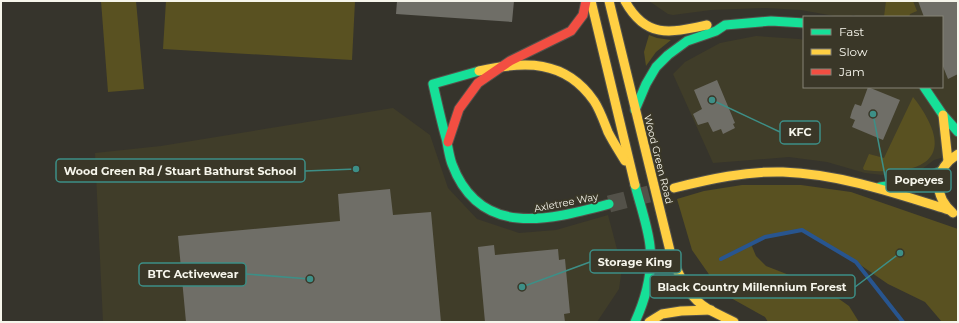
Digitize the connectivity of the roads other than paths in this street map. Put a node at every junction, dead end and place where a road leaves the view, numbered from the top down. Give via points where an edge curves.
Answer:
1 (586, 1) edge
2 (591, 1) edge
3 (609, 1) edge
4 (625, 1) edge
5 (803, 23) edge
6 (725, 25) junction
7 (500, 66) junction
8 (925, 88) edge
9 (635, 110) junction
10 (943, 115) junction
11 (958, 132) edge
12 (448, 144) junction
13 (958, 154) edge
14 (948, 161) junction
15 (941, 171) junction
16 (634, 176) junction
17 (674, 188) dead end
18 (873, 188) junction
19 (609, 204) tunnel mouth
20 (949, 210) junction
21 (958, 216) edge
22 (710, 310) junction
23 (635, 322) edge
24 (649, 322) edge
25 (734, 322) edge

1 - 7 main road, Axletree Way via 583,15 571,31
2 - 16 main road
3 - 9 main road, Wood Green Road
4 - 6 main road via 642,23 664,32 714,24
5 - 6 main road via 771,21
6 - 9 main road via 688,42 668,55 656,67
7 - 12 main road, Axletree Way via 478,83 459,109
7 - 12 main road, Axletree Way via 433,84
7 - 16 main road, Axletree Way via 542,65 568,75 582,86 594,101
8 - 10 main road
9 - 22 main road, Wood Green Road via 672,259 689,293
10 - 11 main road
10 - 14 main road
12 - 19 main road, Axletree Way via 455,174 465,190 476,202 497,214 528,220 571,214
13 - 14 main road
14 - 15 main road
15 - 18 main road via 919,181
15 - 20 main road via 938,192
16 - 23 main road via 650,245 651,263 643,307
17 - 18 main road via 720,177 775,172 826,177
18 - 20 main road
20 - 21 main road
22 - 24 main road via 662,314
22 - 25 main road, Wood Green Road

